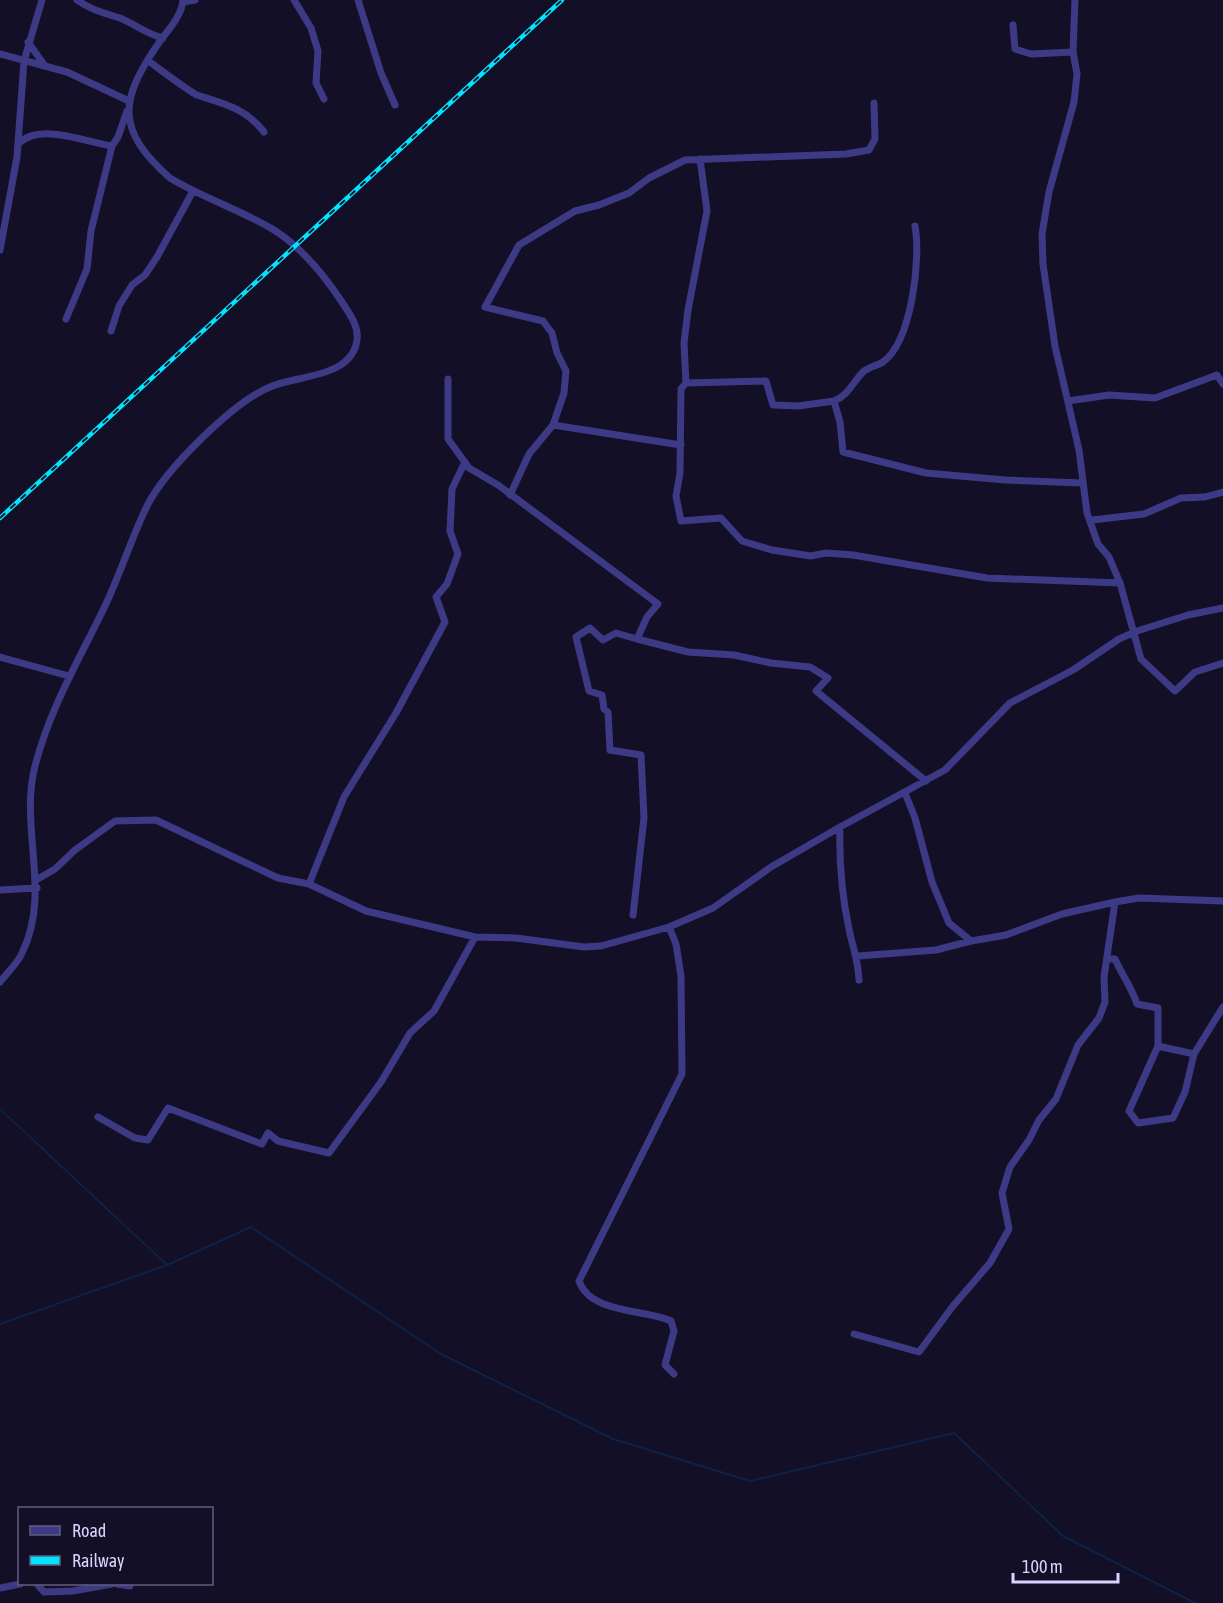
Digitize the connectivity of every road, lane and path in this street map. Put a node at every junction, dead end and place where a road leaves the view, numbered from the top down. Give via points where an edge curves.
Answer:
1 (42, 0) edge
2 (77, 0) edge
3 (195, 0) edge
4 (294, 0) edge
5 (358, 0) edge
6 (1075, 0) edge
7 (183, 1) edge
8 (1013, 25) dead end
9 (162, 38) junction
10 (28, 42) junction
11 (1073, 52) junction
12 (0, 54) edge
13 (148, 60) junction
14 (24, 61) junction
15 (45, 66) junction
16 (324, 99) dead end
17 (129, 101) junction
18 (874, 103) dead end
19 (395, 105) dead end
20 (127, 110) junction
21 (264, 132) dead end
22 (18, 144) junction
23 (112, 146) junction
24 (700, 159) junction
25 (193, 191) junction
26 (8, 206) junction
27 (0, 210) edge
28 (915, 226) dead end
29 (0, 250) edge
30 (66, 319) dead end
31 (111, 331) dead end
32 (448, 379) dead end
33 (686, 383) junction
34 (1223, 384) edge
35 (834, 401) junction
36 (1068, 401) junction
37 (553, 425) junction
38 (681, 445) junction
39 (465, 462) junction
40 (1082, 483) junction
41 (1223, 492) edge
42 (510, 495) junction
43 (1092, 520) junction
44 (1120, 583) junction
45 (1223, 608) edge
46 (1133, 633) junction
47 (637, 639) junction
48 (0, 657) edge
49 (1223, 663) edge
50 (69, 676) junction
51 (926, 781) junction
52 (904, 793) junction
53 (840, 826) junction
54 (36, 868) junction
55 (48, 874) junction
56 (36, 880) junction
57 (309, 884) junction
58 (37, 888) junction
59 (0, 890) edge
60 (1223, 901) edge
61 (1115, 902) junction
62 (633, 915) dead end
63 (669, 927) junction
64 (474, 937) junction
65 (971, 941) junction
66 (858, 956) junction
67 (1109, 959) junction
68 (859, 980) dead end
69 (0, 982) edge
70 (1223, 1007) edge
71 (1158, 1046) junction
72 (1194, 1054) junction
73 (98, 1117) dead end
74 (854, 1334) dead end
75 (674, 1374) dead end
76 (18, 1584) edge
77 (38, 1585) edge
78 (106, 1585) edge
79 (124, 1585) edge
80 (130, 1586) dead end
81 (0, 1588) edge

1 - 10 street
2 - 9 street via 92,10
3 - 7 street
4 - 16 street via 315,39 316,83
5 - 19 street
6 - 11 street
7 - 9 street
8 - 11 street via 1015,49 1031,54
9 - 13 street
10 - 14 street
10 - 15 street
11 - 36 street via 1077,74 1074,102 1049,192 1042,234 1055,346
12 - 14 street
13 - 17 street
13 - 21 street via 193,93 212,97 249,115
14 - 15 street
14 - 22 street
15 - 17 street via 80,77
17 - 20 street
18 - 24 street via 875,139 869,150
20 - 23 street
20 - 25 street via 134,135 159,168
22 - 23 street via 31,135 45,134
22 - 26 street
23 - 30 street via 91,231 87,269
24 - 33 street via 706,211 684,343
24 - 37 street via 685,160 629,193 575,212 519,245 486,307 543,321 552,333 566,371 564,393
25 - 31 street via 145,275 132,285 119,306
25 - 50 street via 274,230 295,246 338,297 355,324 357,341 346,361 333,369 262,391 203,438 172,471 148,504 105,606
26 - 27 street
26 - 29 street
28 - 35 street via 914,293 899,339 885,361 864,371 844,396
32 - 39 street via 448,439
33 - 35 street via 766,381 773,405
33 - 38 street via 681,389
34 - 36 street via 1217,375 1155,398 1109,395
35 - 40 street via 843,452 926,473
36 - 40 street
37 - 38 street
37 - 42 street via 529,454
38 - 44 street via 676,496 681,521 721,518 742,541 811,556 853,555 987,578
39 - 42 street
39 - 57 street via 452,489 450,531 458,554 447,584 436,597 445,622 345,797
40 - 43 street
41 - 43 street via 1180,498 1144,514
42 - 47 street via 657,604
43 - 44 street via 1098,544 1109,557
44 - 46 street
45 - 46 street
46 - 49 street via 1141,659 1175,691 1195,672
46 - 51 street via 1010,704 945,770
47 - 51 street via 688,652 810,667 828,678 816,690
47 - 62 street via 616,633 603,640 590,628 576,637 589,691 602,695 608,712 610,750 641,755 644,818
48 - 50 street
50 - 54 street via 48,720 33,770 31,822
51 - 52 street
52 - 53 street
52 - 65 street via 949,923
53 - 63 street via 713,908
53 - 66 street via 844,905
54 - 55 street
54 - 56 street
55 - 56 street
55 - 57 street via 115,821 143,819 167,824 278,878
56 - 58 street
57 - 64 street via 366,911
58 - 59 street
58 - 69 street via 32,924 22,954
60 - 61 street via 1139,898
61 - 65 street via 1062,914 1006,935
61 - 67 street
63 - 64 street via 584,947
63 - 75 street via 681,976 682,1074 579,1281 586,1292 607,1305 671,1321 674,1331 665,1365
64 - 73 street via 434,1011 410,1033 381,1082 329,1153 278,1142 268,1133 262,1144 168,1108 148,1140 135,1138
65 - 66 street via 936,950
66 - 68 street
67 - 71 street via 1115,958 1120,972 1131,984 1137,1004 1158,1008
67 - 74 street via 1104,977 1105,1002 1099,1018 1078,1045 1056,1099 1010,1167 1002,1193 1009,1229 990,1263 919,1352
70 - 72 street
71 - 72 street
71 - 72 street via 1129,1111 1138,1123 1173,1118 1185,1092
76 - 81 street
77 - 78 street via 44,1592
79 - 80 street

